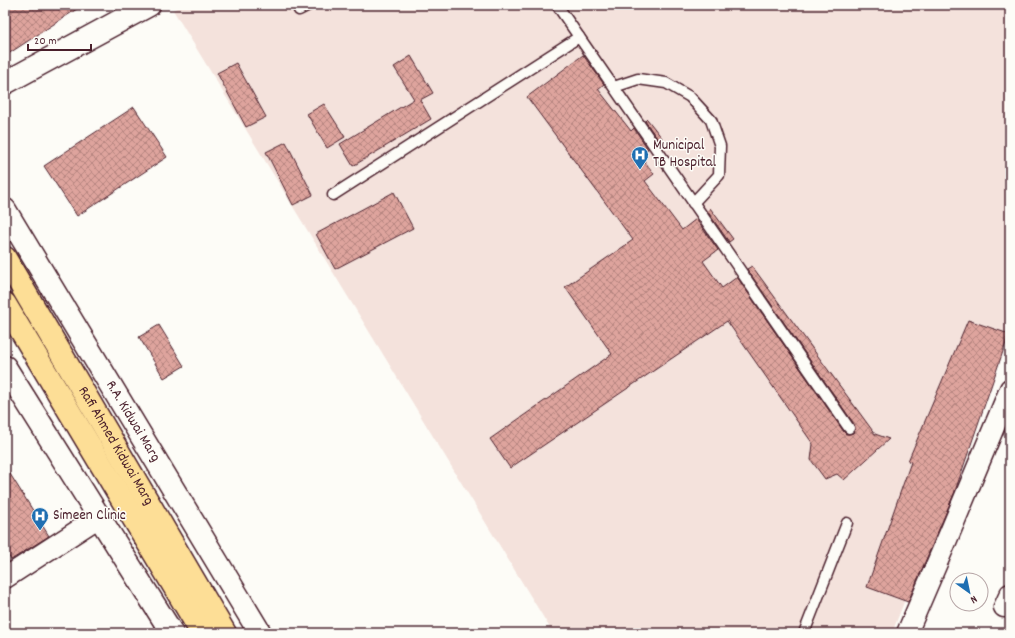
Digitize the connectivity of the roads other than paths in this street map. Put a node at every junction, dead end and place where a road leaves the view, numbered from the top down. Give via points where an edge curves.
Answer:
1 (309, 5) edge
2 (557, 5) edge
3 (137, 8) edge
4 (299, 10) dead end
5 (579, 37) junction
6 (5, 83) edge
7 (614, 87) junction
8 (333, 195) dead end
9 (694, 203) junction
10 (5, 210) edge
11 (5, 258) edge
12 (5, 304) edge
13 (5, 367) edge
14 (1010, 389) edge
15 (849, 428) dead end
16 (99, 517) junction
17 (847, 523) dead end
18 (5, 578) edge
19 (172, 633) edge
20 (202, 633) edge
21 (225, 633) edge
22 (260, 633) edge
23 (804, 633) edge
24 (907, 633) edge

1 - 4 lane
2 - 5 lane
3 - 6 street
5 - 7 lane
5 - 8 lane
7 - 9 lane
7 - 9 lane via 638,79 666,83 690,97 711,120 720,146 719,175
9 - 15 lane
10 - 22 street, R.A. Kidwai Marg
11 - 21 main road, Rafi Ahmed Kidwai Marg
12 - 20 main road
13 - 16 street
14 - 24 street
16 - 18 street
16 - 19 street
17 - 23 lane

